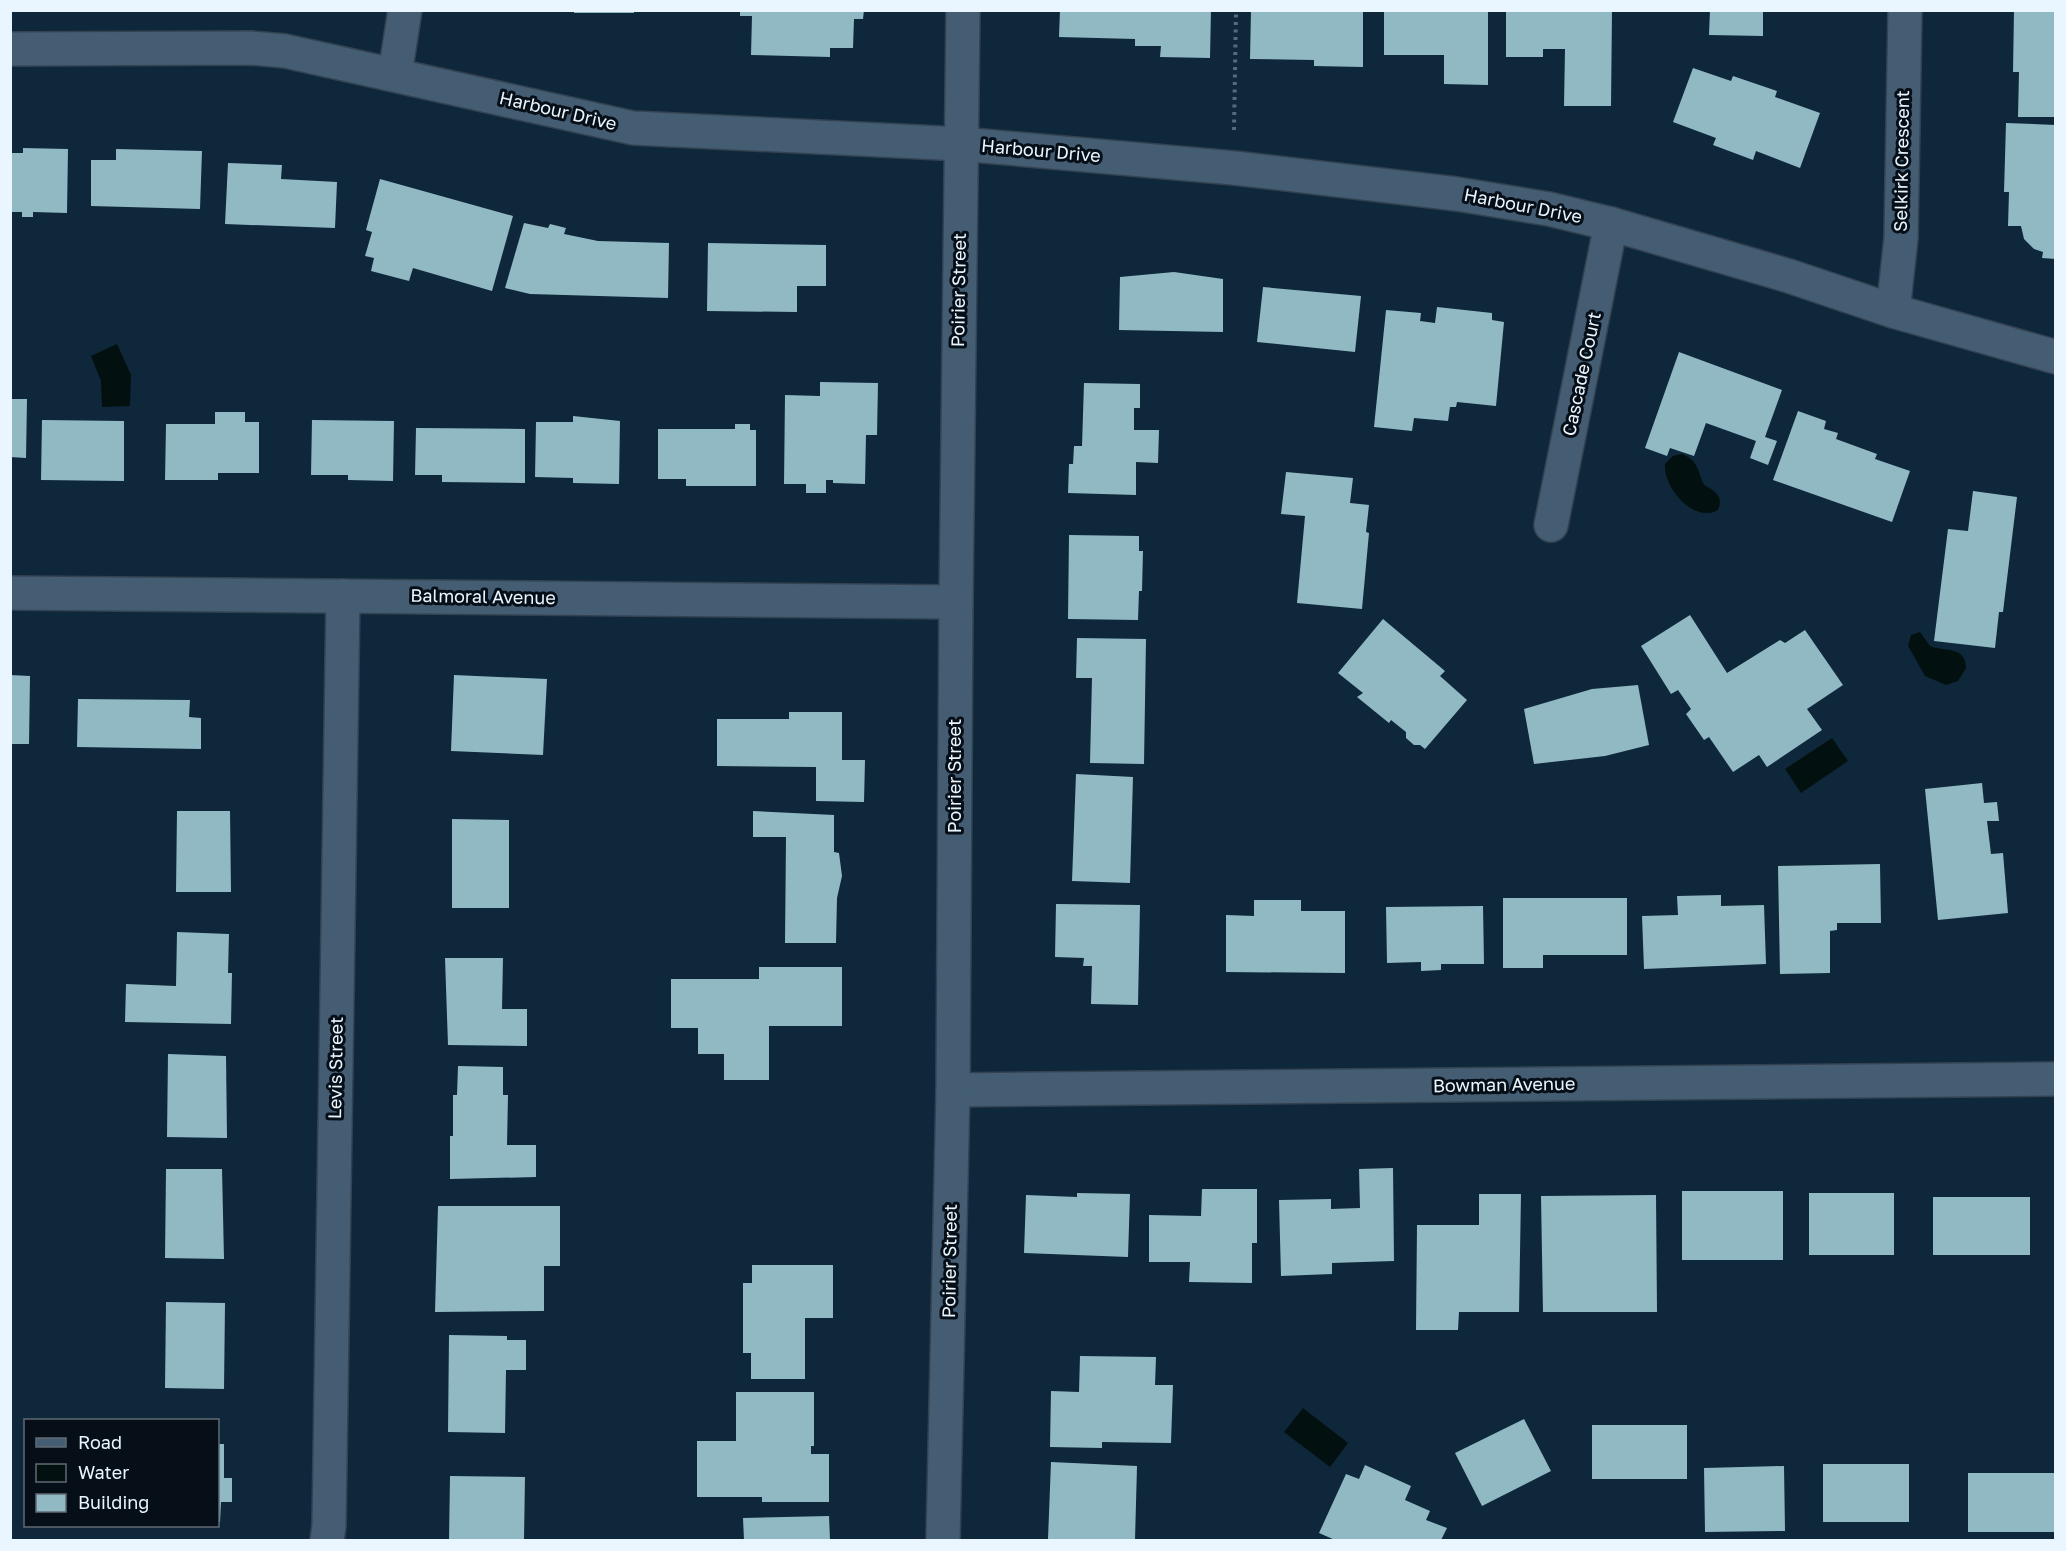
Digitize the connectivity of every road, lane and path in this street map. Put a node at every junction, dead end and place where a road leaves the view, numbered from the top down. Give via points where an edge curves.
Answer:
1 (405, 10) edge
2 (963, 10) edge
3 (1236, 10) edge
4 (1905, 10) edge
5 (10, 49) edge
6 (395, 74) junction
7 (960, 144) junction
8 (1234, 168) junction
9 (1611, 224) junction
10 (1893, 311) junction
11 (2055, 357) edge
12 (1551, 525) dead end
13 (10, 594) edge
14 (343, 596) junction
15 (956, 602) junction
16 (2055, 1079) edge
17 (953, 1090) junction
18 (327, 1540) edge
19 (944, 1540) edge

1 - 6 street
2 - 7 street, Poirier Street
3 - 8 path
4 - 10 street, Selkirk Crescent via 1901,238
5 - 6 street, Harbour Drive via 250,48 315,56
6 - 7 street, Harbour Drive via 633,128
7 - 8 street, Harbour Drive
7 - 15 street, Poirier Street
8 - 9 street, Harbour Drive via 1457,194
9 - 10 street, Harbour Drive
9 - 12 street, Cascade Court
10 - 11 street, Harbour Drive
13 - 14 street, Balmoral Avenue
14 - 15 street, Balmoral Avenue
14 - 18 street, Levis Street
15 - 17 street, Poirier Street
16 - 17 street, Bowman Avenue
17 - 19 street, Poirier Street

